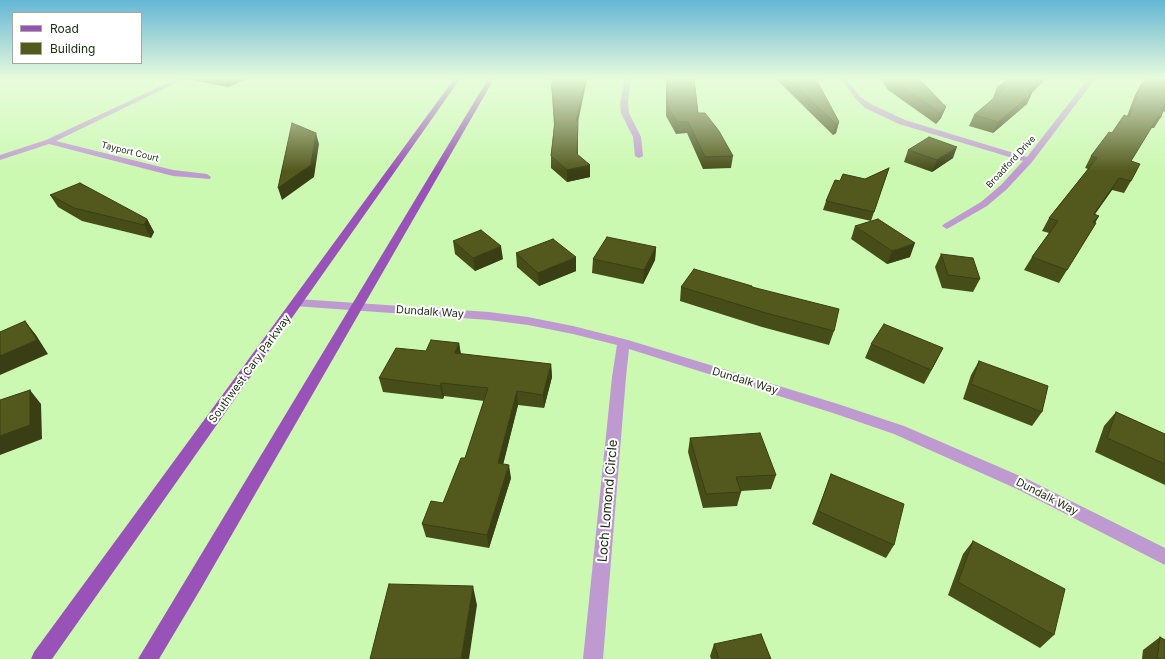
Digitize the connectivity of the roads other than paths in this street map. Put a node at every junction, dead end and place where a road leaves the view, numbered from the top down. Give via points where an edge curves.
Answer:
1 (117, 110) edge
2 (435, 110) edge
3 (473, 110) edge
4 (625, 110) edge
5 (876, 110) edge
6 (1068, 110) edge
7 (50, 142) junction
8 (639, 156) dead end
9 (0, 158) edge
10 (1029, 160) junction
11 (207, 177) dead end
12 (947, 226) dead end
13 (298, 303) junction
14 (356, 308) junction
15 (624, 343) junction
16 (1165, 557) edge
17 (41, 659) edge
18 (148, 659) edge
19 (593, 659) edge

1 - 7 street
2 - 13 main road, Southwest Cary Parkway
3 - 14 main road
4 - 8 street via 637,137
5 - 10 street via 902,122
6 - 10 street, Broadford Drive
7 - 9 street
7 - 11 street, Tayport Court via 173,173
10 - 12 street, Broadford Drive via 984,204
13 - 14 street, Dundalk Way
13 - 17 main road, Southwest Cary Parkway
14 - 15 street, Dundalk Way via 528,321
14 - 18 main road
15 - 16 street, Dundalk Way via 899,430 1022,484
15 - 19 street, Loch Lomond Circle

